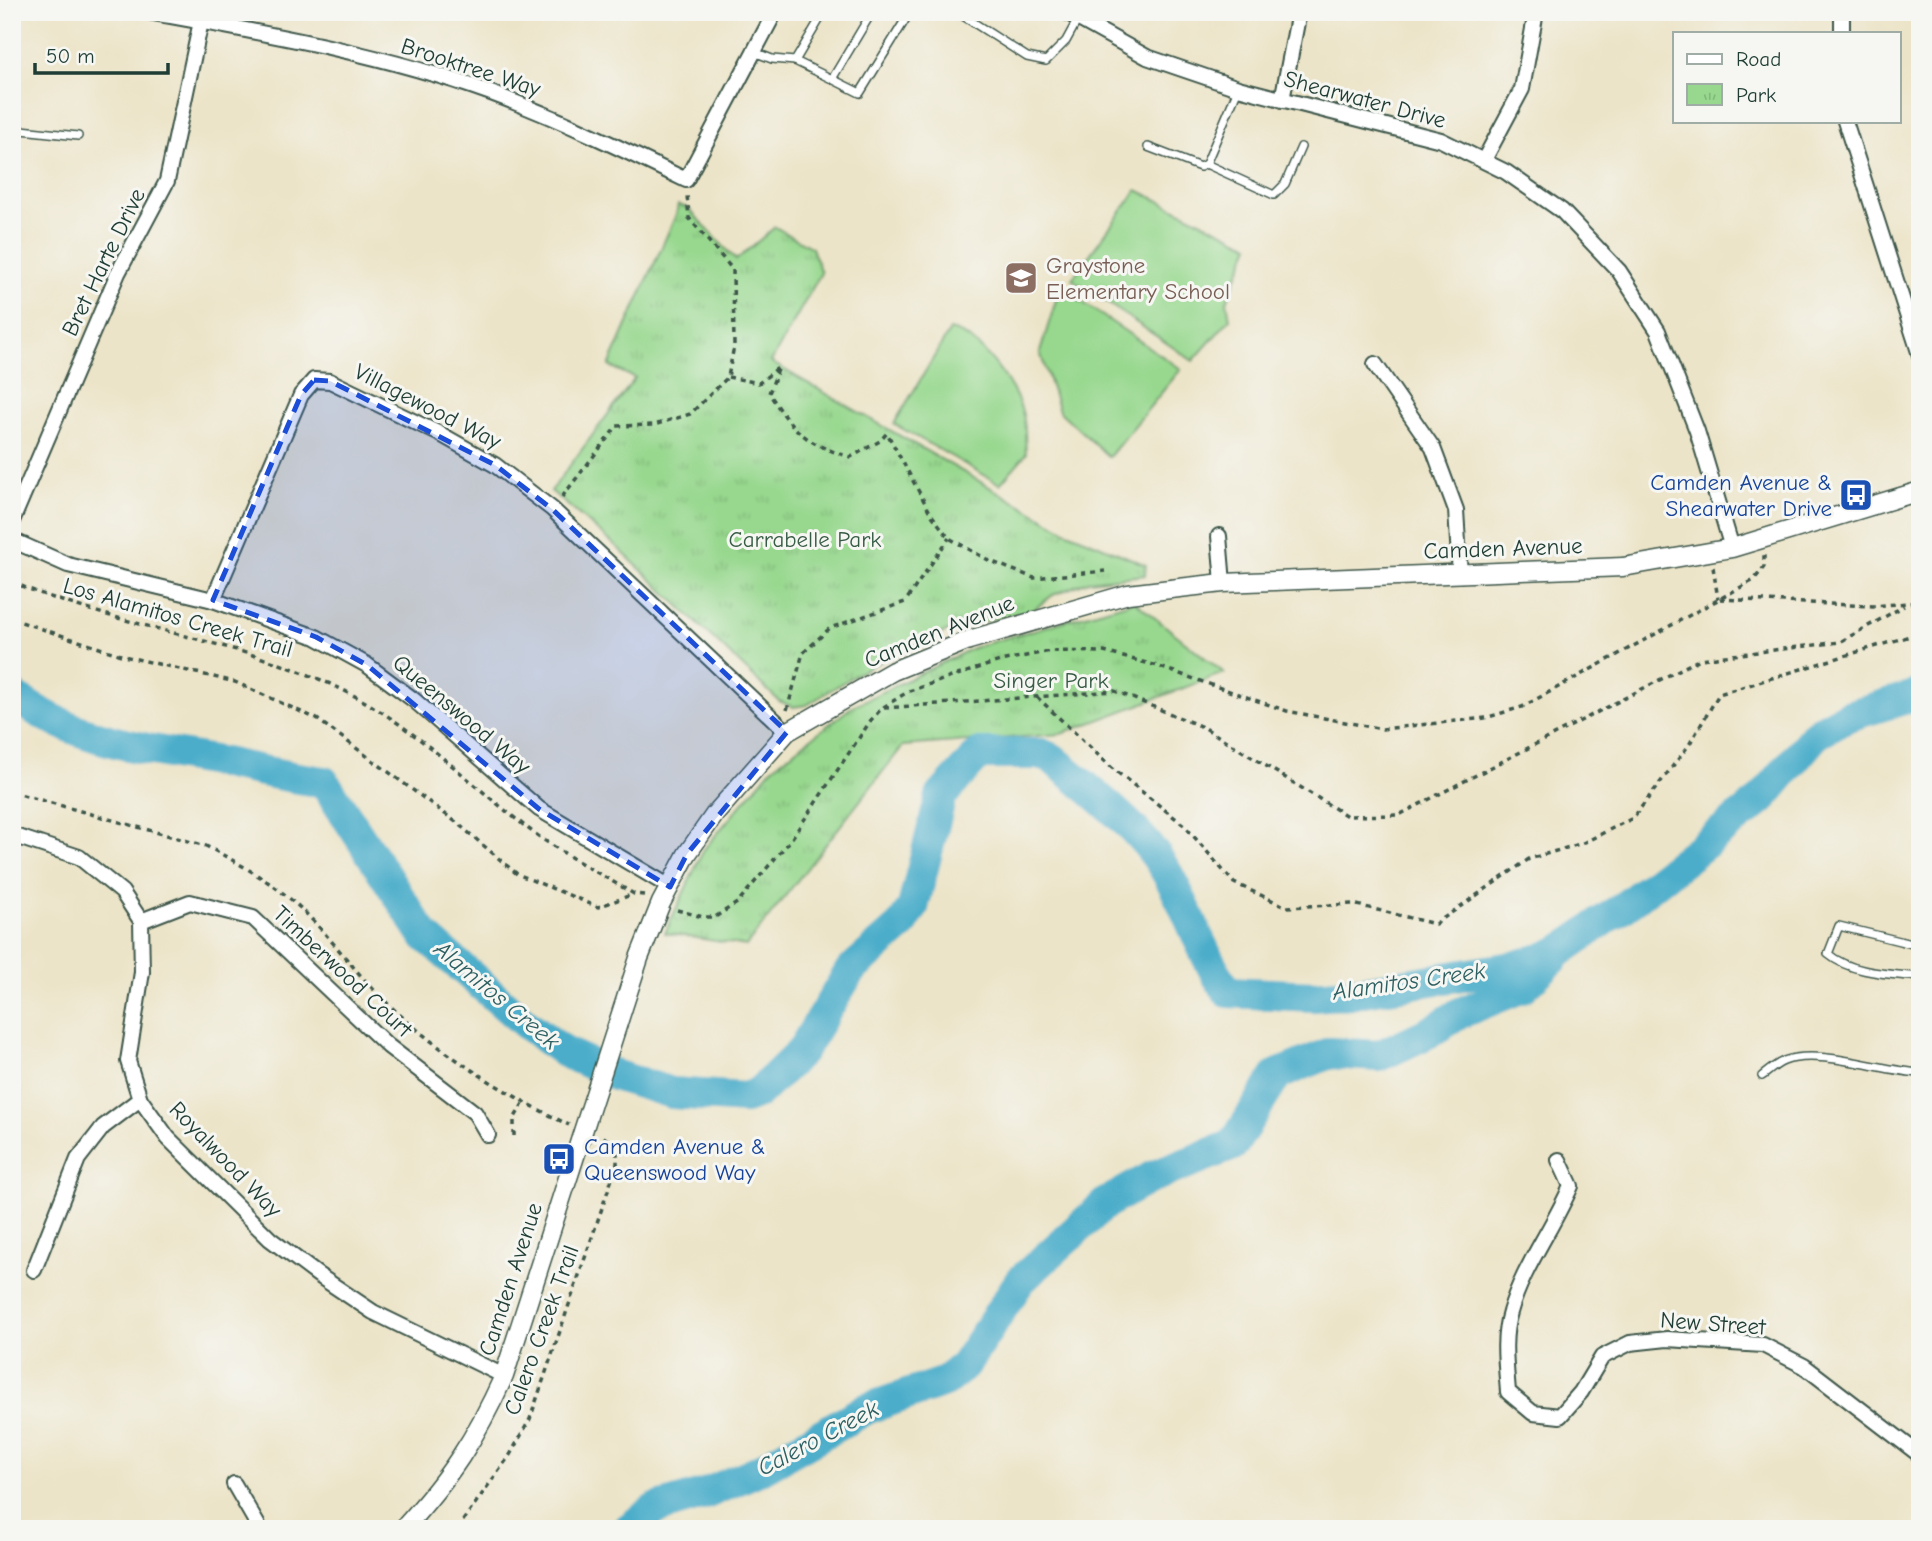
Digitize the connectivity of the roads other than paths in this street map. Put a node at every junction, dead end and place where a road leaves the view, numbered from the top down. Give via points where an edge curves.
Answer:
1 (148, 12) edge
2 (775, 12) edge
3 (824, 12) edge
4 (873, 12) edge
5 (910, 12) edge
6 (1299, 12) edge
7 (1536, 12) edge
8 (1842, 12) edge
9 (959, 13) edge
10 (1072, 15) edge
11 (202, 17) edge
12 (1842, 32) edge
13 (753, 52) junction
14 (795, 61) junction
15 (832, 79) junction
16 (1238, 88) junction
17 (1282, 100) junction
18 (1845, 122) edge
19 (12, 129) edge
20 (78, 136) dead end
21 (1301, 146) dead end
22 (1148, 147) dead end
23 (1484, 160) junction
24 (1206, 164) junction
25 (1920, 355) edge
26 (1375, 364) dead end
27 (1920, 491) edge
28 (12, 521) edge
29 (1219, 536) dead end
30 (12, 540) edge
31 (1732, 548) junction
32 (1460, 575) junction
33 (1223, 583) junction
34 (214, 600) junction
35 (787, 732) junction
36 (12, 835) edge
37 (670, 887) junction
38 (141, 921) junction
39 (1920, 946) edge
40 (1920, 977) edge
41 (1920, 1073) edge
42 (1762, 1076) dead end
43 (140, 1099) junction
44 (488, 1135) dead end
45 (1559, 1160) dead end
46 (34, 1270) dead end
47 (504, 1376) junction
48 (1920, 1455) edge
49 (234, 1484) dead end
50 (260, 1529) edge
51 (403, 1529) edge

1 - 11 street, Brooktree Way
2 - 13 street
3 - 14 lane
4 - 15 lane
5 - 15 lane via 860,93
6 - 17 street
7 - 23 street via 1522,89
8 - 12 street
9 - 10 lane via 1027,57 1046,61 1066,41
10 - 16 street, Shearwater Drive via 1147,57
11 - 13 street, Brooktree Way via 490,93 598,137 686,180
11 - 28 street, Bret Harte Drive via 167,181 118,273
13 - 14 lane
14 - 15 lane
16 - 17 street, Shearwater Drive
16 - 24 lane
17 - 23 street, Shearwater Drive via 1417,132
18 - 25 street
19 - 20 lane
21 - 24 lane via 1285,184 1274,195
22 - 24 lane via 1200,167
23 - 31 street, Shearwater Drive via 1562,211 1596,244 1645,308 1673,363
26 - 32 street via 1433,448 1455,510
27 - 31 street, Camden Avenue
29 - 33 street
30 - 34 street, Queenswood Way via 68,565
31 - 32 street, Camden Avenue via 1623,567
32 - 33 street, Camden Avenue
33 - 35 street, Camden Avenue via 1128,594 969,640 893,671
34 - 35 street, Villagewood Way via 301,395 314,380 330,381 495,465 552,509
34 - 37 street, Queenswood Way via 316,636 367,665 414,699 539,809
35 - 37 street, Camden Avenue via 715,814
36 - 38 street via 79,857 122,892
37 - 47 street, Camden Avenue via 639,958 591,1126
38 - 43 street, Royalwood Way via 142,972 128,1061
38 - 44 street, Timberwood Court via 190,902 253,918 388,1046 475,1113
39 - 40 lane via 1839,926 1828,954 1840,964
41 - 42 lane via 1812,1057 1784,1061
43 - 46 street via 103,1127 78,1159
43 - 47 street, Royalwood Way via 168,1138 270,1239 373,1311
45 - 48 street, New Street via 1571,1186 1509,1313 1504,1348 1508,1392 1533,1413 1560,1416 1602,1357 1630,1343 1667,1339 1763,1345 1804,1366
47 - 51 street, Camden Avenue via 458,1465
49 - 50 street

